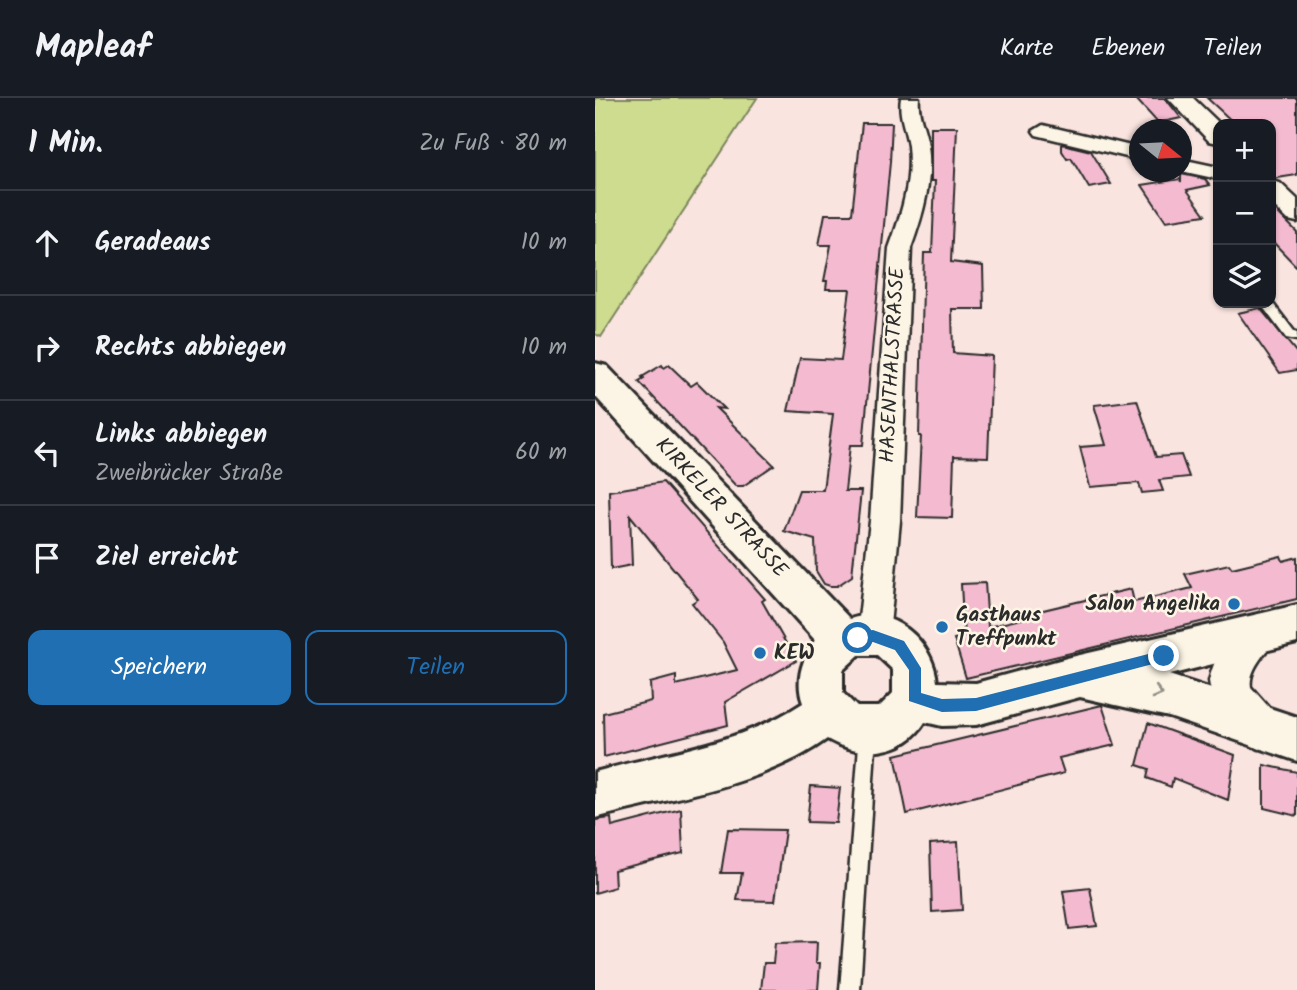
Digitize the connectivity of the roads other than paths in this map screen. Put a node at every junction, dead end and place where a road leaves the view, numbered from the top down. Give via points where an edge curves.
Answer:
1 (910, 98) edge
2 (1180, 98) edge
3 (1043, 131) dead end
4 (1213, 131) edge
5 (1129, 152) edge
6 (1192, 167) edge
7 (1213, 172) edge
8 (1276, 194) edge
9 (1297, 214) edge
10 (1270, 308) edge
11 (1297, 336) edge
12 (595, 375) edge
13 (1278, 628) edge
14 (858, 640) junction
15 (1067, 679) junction
16 (914, 697) junction
17 (827, 712) junction
18 (868, 731) junction
19 (1278, 734) edge
20 (595, 795) edge
21 (850, 990) edge

1 - 14 street, HASENTHALSTRASSE via 908,108 918,147 915,206 900,248 885,521
2 - 4 street
3 - 5 street
6 - 7 street
8 - 9 street
10 - 11 lane via 1290,335
12 - 14 main road, KIRKELER STRASSE
13 - 15 main road
13 - 19 street via 1234,661 1229,680 1235,703
14 - 16 main road via 899,645 909,655 917,682
14 - 17 main road via 831,654 823,667 820,698
15 - 16 main road via 976,704 942,705
15 -> 19 main road via 1109,681 1160,692
16 - 18 main road via 896,720
17 - 18 main road via 838,723
17 - 20 main road via 772,747
18 - 21 lane

